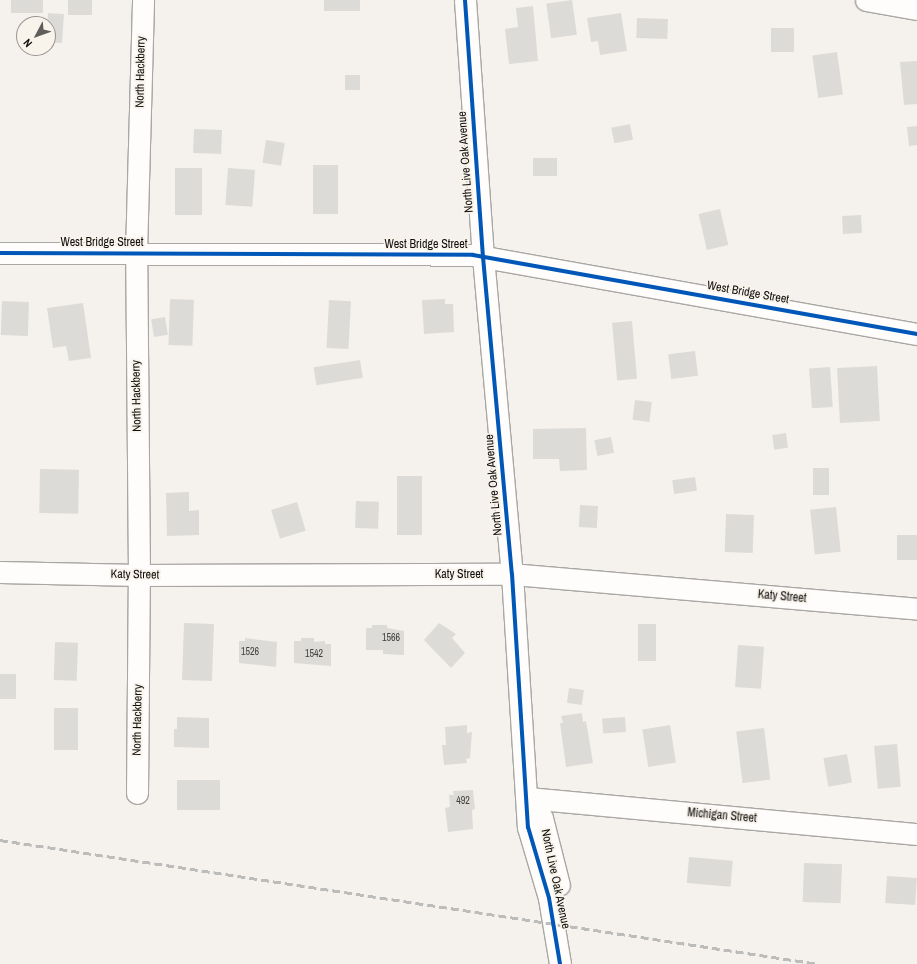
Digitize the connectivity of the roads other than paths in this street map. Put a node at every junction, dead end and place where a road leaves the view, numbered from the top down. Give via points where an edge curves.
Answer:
1 (142, 0) edge
2 (465, 0) edge
3 (866, 0) edge
4 (917, 9) edge
5 (0, 253) edge
6 (136, 253) junction
7 (483, 258) junction
8 (917, 334) edge
9 (0, 572) edge
10 (512, 574) junction
11 (139, 575) junction
12 (917, 608) edge
13 (137, 793) dead end
14 (528, 798) junction
15 (917, 834) edge
16 (560, 964) edge
17 (572, 964) edge

1 - 6 street, North Hackberry
2 - 7 street, North Live Oak Avenue
3 - 4 street
5 - 6 street, West Bridge Street
6 - 7 street, West Bridge Street via 474,255
6 - 11 street, North Hackberry
7 - 8 street, West Bridge Street
7 - 10 street, North Live Oak Avenue
9 - 11 street, Katy Street
10 - 11 street, Katy Street
10 - 12 street, Katy Street
10 - 14 street, North Live Oak Avenue
11 - 13 street, North Hackberry
14 - 15 street, Michigan Street
14 - 16 street, North Live Oak Avenue via 528,827 549,898
14 - 17 street, North Live Oak Avenue via 542,818 557,877

